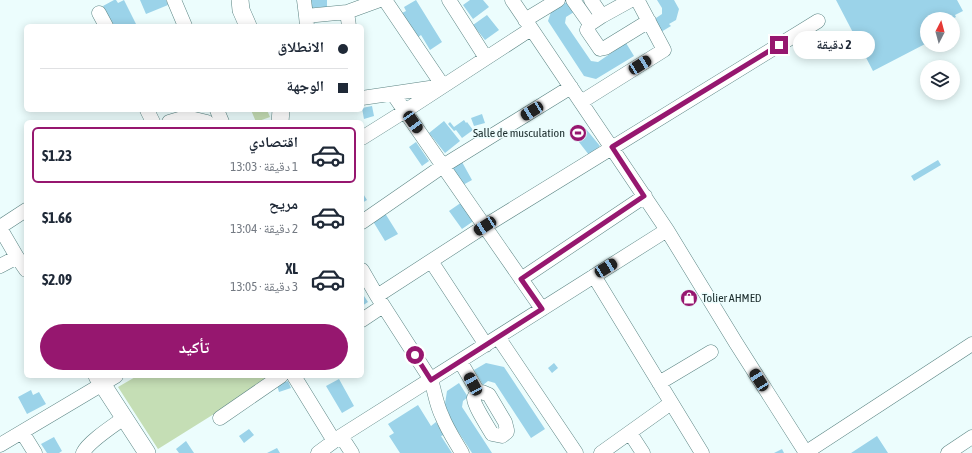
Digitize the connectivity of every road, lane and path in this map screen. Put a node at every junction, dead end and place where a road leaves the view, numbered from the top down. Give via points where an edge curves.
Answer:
1 (174, 0) edge
2 (240, 0) edge
3 (304, 0) edge
4 (380, 0) edge
5 (385, 0) edge
6 (449, 0) edge
7 (512, 0) edge
8 (558, 0) edge
9 (573, 0) edge
10 (592, 0) edge
11 (632, 0) edge
12 (100, 13) dead end
13 (602, 16) junction
14 (348, 19) edge
15 (306, 21) edge
16 (818, 21) dead end
17 (649, 22) junction
18 (105, 24) edge
19 (184, 24) edge
20 (247, 24) edge
21 (528, 24) junction
22 (590, 24) junction
23 (486, 58) junction
24 (443, 86) junction
25 (571, 87) junction
26 (393, 94) junction
27 (364, 98) edge
28 (581, 102) junction
29 (405, 111) junction
30 (176, 120) edge
31 (199, 120) edge
32 (364, 137) edge
33 (612, 147) junction
34 (443, 166) junction
35 (644, 196) junction
36 (24, 211) edge
37 (364, 221) edge
38 (485, 226) junction
39 (0, 227) edge
40 (667, 230) junction
41 (17, 257) junction
42 (431, 261) junction
43 (0, 266) edge
44 (24, 267) edge
45 (364, 273) edge
46 (594, 276) junction
47 (521, 279) junction
48 (380, 301) junction
49 (542, 309) junction
50 (364, 318) edge
51 (498, 337) junction
52 (972, 344) edge
53 (486, 345) junction
54 (711, 352) dead end
55 (460, 361) junction
56 (278, 378) edge
57 (295, 378) edge
58 (105, 379) edge
59 (431, 380) junction
60 (659, 383) junction
61 (478, 392) dead end
62 (671, 403) junction
63 (124, 418) junction
64 (220, 418) dead end
65 (22, 432) junction
66 (630, 432) junction
67 (972, 437) edge
68 (338, 439) junction
69 (0, 445) edge
70 (34, 453) edge
71 (83, 453) edge
72 (147, 453) edge
73 (318, 453) edge
74 (352, 453) edge
75 (462, 453) edge
76 (576, 453) edge
77 (601, 453) edge
78 (643, 453) edge
79 (702, 453) edge
80 (805, 453) edge
81 (948, 453) edge

1 - 19 street
2 - 20 main road
3 - 15 street
4 - 14 street
5 - 24 street
6 - 23 street
7 - 21 street
8 - 21 street
9 - 22 street
10 - 13 street
11 - 13 street
11 - 17 street via 638,1
12 - 18 street
13 - 22 street
14 - 15 street
16 - 33 street
17 - 22 street via 600,49 587,30
17 - 28 street via 664,50
21 - 23 street
21 - 25 street
23 - 24 street
24 - 26 street
24 - 29 street
25 - 28 street
25 - 34 street
26 - 27 street
26 - 29 street
28 - 33 street
29 - 32 street
29 - 34 street
30 - 31 street via 186,117
33 - 35 street
33 - 38 street
34 - 37 street
34 - 38 street
35 - 40 street
35 - 47 street
36 - 39 street
38 - 42 street
38 - 47 street
39 - 41 street
40 - 46 street
40 - 80 street
41 - 43 street
41 - 44 street
42 - 48 street
42 - 53 street
45 - 48 street
46 - 49 street
46 - 60 street
47 - 49 street
48 - 50 street
48 - 59 street
49 - 51 street
51 - 53 street
51 - 76 street
52 - 80 street
53 - 55 street
54 - 60 street
55 - 59 street
55 - 61 street
56 - 64 street
57 - 68 street
58 - 63 main road
58 - 65 street
59 - 68 street
59 - 75 street via 442,416
60 - 62 street
62 - 66 street
62 - 79 street
63 - 71 street via 89,445
63 - 72 main road
65 - 69 street
65 - 70 street
66 - 77 street
66 - 78 street
67 - 81 street
68 - 73 street
68 - 74 street

